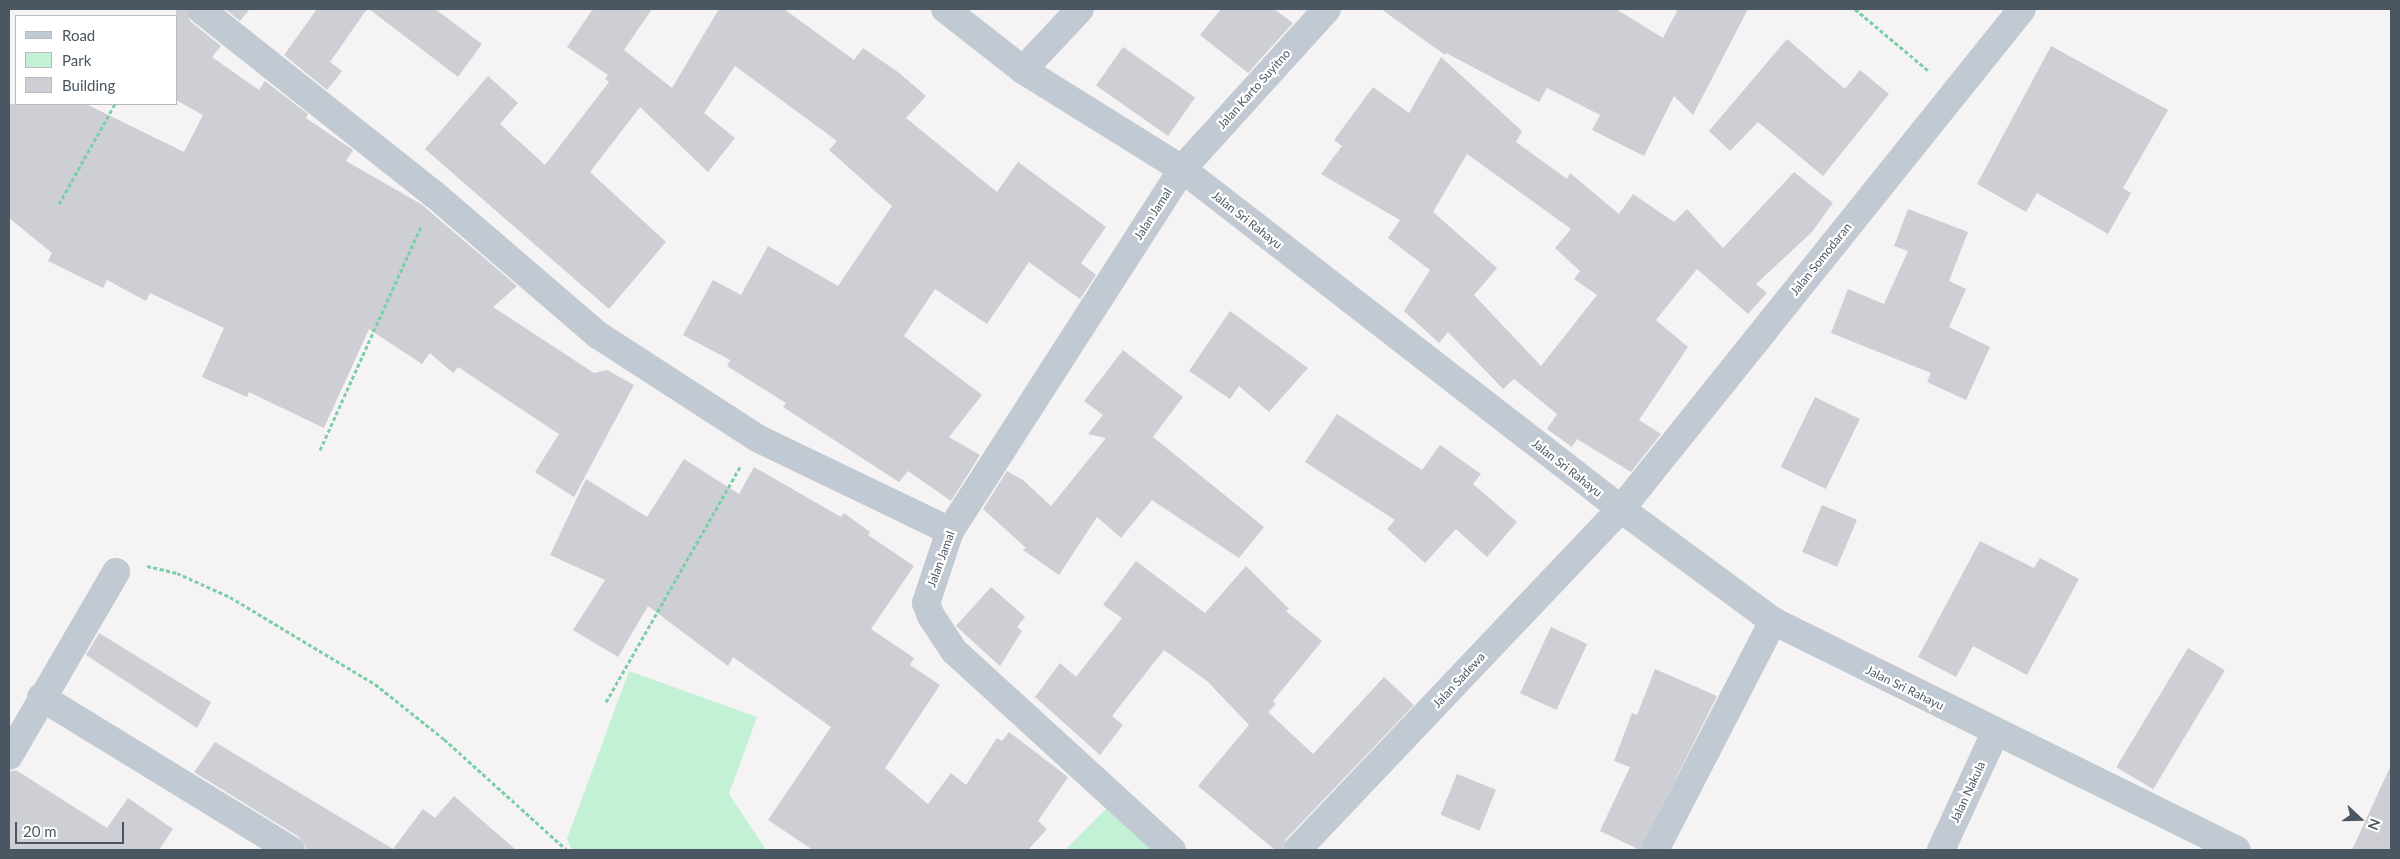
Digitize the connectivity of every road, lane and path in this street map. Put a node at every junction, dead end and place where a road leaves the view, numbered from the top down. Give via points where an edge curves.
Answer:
1 (200, 9) edge
2 (945, 9) edge
3 (1080, 9) edge
4 (1327, 9) edge
5 (1855, 9) edge
6 (2022, 9) edge
7 (1023, 70) junction
8 (1954, 93) junction
9 (114, 105) edge
10 (1182, 170) junction
11 (435, 195) junction
12 (59, 204) dead end
13 (757, 438) junction
14 (320, 450) dead end
15 (1621, 509) junction
16 (950, 531) junction
17 (116, 572) joint
18 (1773, 621) junction
19 (41, 697) junction
20 (606, 702) dead end
21 (1995, 733) junction
22 (9, 756) edge
23 (291, 850) edge
24 (567, 850) edge
25 (1172, 850) edge
26 (1298, 850) edge
27 (1655, 850) edge
28 (1941, 850) edge
29 (2237, 850) edge

1 - 11 street
2 - 7 street, Jalan Sri Rahayu
3 - 7 street
4 - 10 street, Jalan Karto Suyitno
5 - 8 path
6 - 8 street, Jalan Somodaran
7 - 10 street, Jalan Sri Rahayu
8 - 15 street, Jalan Somodaran
9 - 12 path
10 - 15 street, Jalan Sri Rahayu
10 - 16 street, Jalan Jamal
11 - 13 street via 598,335
11 - 14 path
13 - 16 street
13 - 20 path
15 - 18 street, Jalan Sri Rahayu
15 - 26 street, Jalan Sadewa
16 - 25 street, Jalan Jamal via 926,603 940,632 954,651
17 - 19 street
17 - 24 path via 139,564 177,573 230,597 304,639 376,684
18 - 21 street, Jalan Sri Rahayu
18 - 27 street
19 - 22 street
19 - 23 street
21 - 28 street, Jalan Nakula
21 - 29 street, Jalan Sri Rahayu

